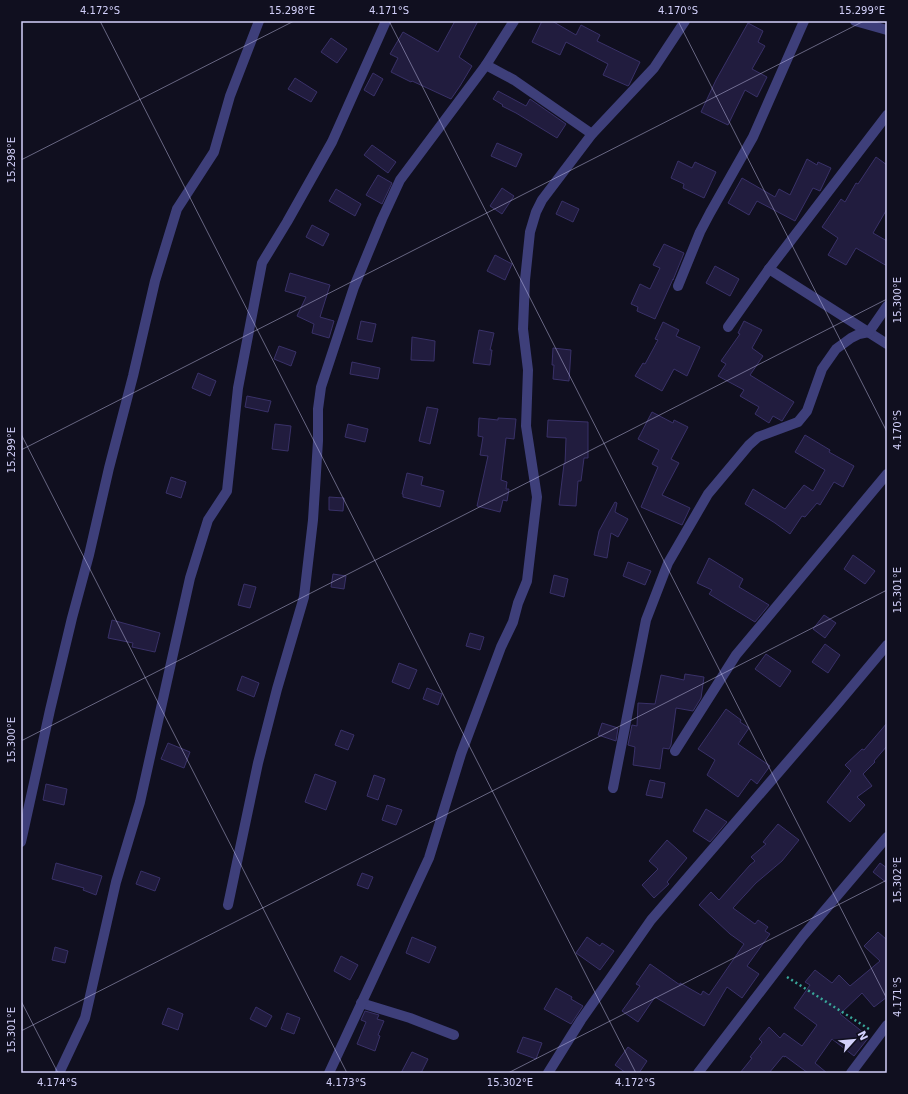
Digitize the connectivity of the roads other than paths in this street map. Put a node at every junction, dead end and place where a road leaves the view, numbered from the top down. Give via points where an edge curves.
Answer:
1 (259, 21) edge
2 (386, 21) edge
3 (514, 21) edge
4 (685, 21) edge
5 (804, 21) edge
6 (855, 21) edge
7 (887, 30) edge
8 (486, 65) junction
9 (887, 115) edge
10 (592, 134) junction
11 (769, 269) junction
12 (678, 286) dead end
13 (887, 306) edge
14 (728, 327) dead end
15 (869, 332) junction
16 (887, 344) edge
17 (887, 474) edge
18 (887, 645) edge
19 (675, 751) dead end
20 (613, 788) dead end
21 (887, 837) edge
22 (21, 842) edge
23 (228, 905) dead end
24 (361, 1003) junction
25 (887, 1026) edge
26 (454, 1035) dead end
27 (60, 1071) dead end
28 (329, 1073) edge
29 (548, 1073) edge
30 (698, 1073) edge
31 (851, 1073) edge

1 - 22 street via 230,96 214,152 177,209 155,281 50,710
2 - 27 street via 332,142 262,263 238,388 227,491 208,520 190,578 140,802 116,882 84,1018
3 - 8 street
4 - 10 street via 654,68
5 - 12 street via 754,137 700,232
6 - 7 street
8 - 10 street via 514,80
8 - 23 street via 400,180 352,292 321,387 313,520 304,597 258,763
9 - 11 street
10 - 24 street via 542,200 530,232 523,329 528,370 526,426 537,497 527,581 461,754 429,858
11 - 14 street
11 - 15 street
13 - 15 street
15 - 16 street
15 - 20 street via 855,336 836,349 822,369 807,411 798,422 758,438 749,445 708,494 668,563 646,620
17 - 19 street via 736,655
18 - 29 street via 651,920 581,1020
21 - 30 street via 803,936
24 - 26 street
24 - 28 street
25 - 31 street

